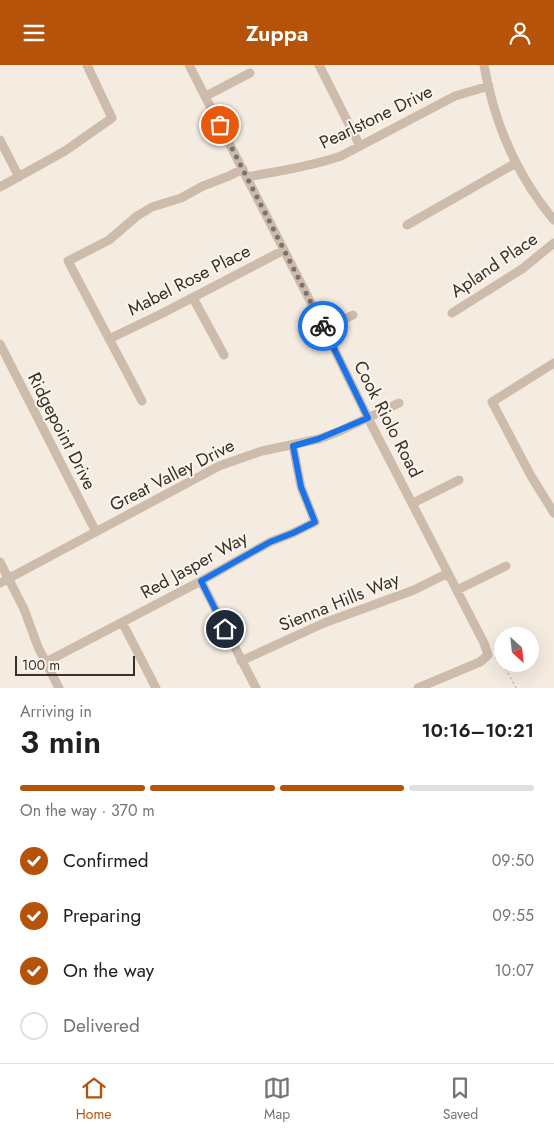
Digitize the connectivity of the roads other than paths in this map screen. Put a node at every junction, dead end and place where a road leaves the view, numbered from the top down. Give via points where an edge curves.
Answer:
1 (87, 65) edge
2 (189, 65) edge
3 (320, 65) edge
4 (484, 65) edge
5 (250, 73) dead end
6 (490, 86) junction
7 (206, 96) junction
8 (0, 140) edge
9 (360, 147) junction
10 (516, 163) junction
11 (245, 173) junction
12 (19, 177) junction
13 (0, 187) edge
14 (554, 220) edge
15 (407, 225) dead end
16 (554, 243) edge
17 (284, 250) junction
18 (193, 298) junction
19 (452, 313) dead end
20 (353, 315) dead end
21 (324, 328) junction
22 (109, 339) junction
23 (0, 344) edge
24 (224, 355) dead end
25 (554, 363) edge
26 (142, 401) dead end
27 (399, 403) dead end
28 (368, 418) junction
29 (293, 446) junction
30 (459, 480) dead end
31 (412, 503) junction
32 (554, 513) edge
33 (96, 532) junction
34 (0, 562) edge
35 (506, 566) dead end
36 (448, 573) junction
37 (4, 580) edge
38 (201, 581) junction
39 (457, 590) junction
40 (122, 622) junction
41 (241, 661) junction
42 (46, 662) junction
43 (59, 688) edge
44 (156, 688) edge
45 (256, 688) edge
46 (418, 688) edge

1 - 12 street via 112,118 65,151
2 - 7 street, Cook Riolo Road
3 - 9 street
4 - 6 street
5 - 7 street
6 - 9 street, Pearlstone Drive via 456,96
6 - 10 street via 498,120
7 - 11 street, Cook Riolo Road
8 - 12 street
9 - 11 street, Pearlstone Drive via 322,163
10 - 14 street
10 - 15 street
11 - 17 street, Cook Riolo Road
11 - 22 street, Pearlstone Drive via 229,176 152,207 109,240 68,261
12 - 13 street
16 - 19 street, Apland Place via 522,269
17 - 18 street, Mabel Rose Place
17 - 21 street, Cook Riolo Road
18 - 22 street, Mabel Rose Place
18 - 24 street
20 - 21 street
21 - 28 street, Cook Riolo Road
22 - 26 street
23 - 33 street, Ridgepoint Drive
25 - 32 street via 492,402
27 - 28 street, Great Valley Drive
28 - 29 street, Great Valley Drive
28 - 31 street, Cook Riolo Road
29 - 33 street, Great Valley Drive via 262,451 219,465
29 - 38 street, Red Jasper Way via 301,487 315,522 270,542
30 - 31 street
31 - 36 street, Cook Riolo Road
33 - 37 street, Great Valley Drive
34 - 37 street
35 - 39 street
36 - 39 street, Cook Riolo Road
36 - 41 street, Sienna Hills Way
37 - 42 street via 24,609
38 - 40 street, Red Jasper Way
38 - 41 street
39 - 46 street, Cook Riolo Road via 488,655 480,662
40 - 42 street, Red Jasper Way
40 - 44 street
41 - 45 street
42 - 43 street

